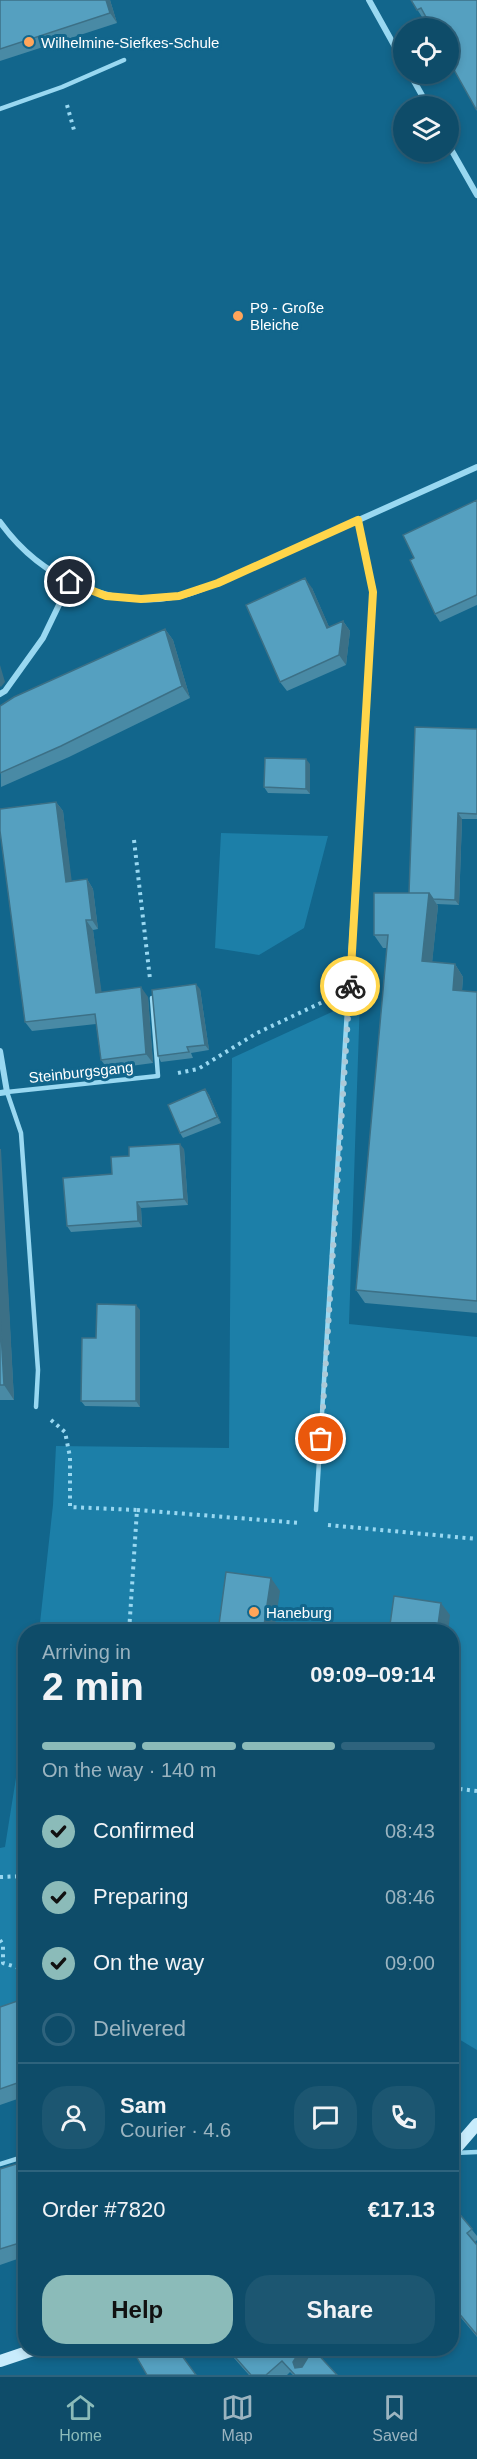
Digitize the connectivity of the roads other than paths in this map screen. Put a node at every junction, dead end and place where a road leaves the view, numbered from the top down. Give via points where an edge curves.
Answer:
1 (369, 0) edge
2 (393, 43) edge
3 (124, 60) dead end
4 (0, 110) edge
5 (458, 162) edge
6 (477, 195) edge
7 (477, 467) edge
8 (358, 520) junction
9 (0, 522) edge
10 (70, 582) junction
11 (0, 694) edge
12 (152, 998) edge
13 (0, 1051) edge
14 (3, 1092) edge
15 (36, 1407) road end
16 (316, 1510) dead end
17 (477, 2124) edge
18 (459, 2145) edge
19 (477, 2151) edge
20 (459, 2152) edge
21 (18, 2158) edge
22 (0, 2164) edge
23 (18, 2355) edge
24 (317, 2356) edge
25 (0, 2361) edge
26 (306, 2375) edge

1 - 2 street
3 - 4 lane
5 - 6 street
7 - 8 street
8 - 10 street via 218,583 179,596 106,596
8 - 16 lane via 373,592
9 - 10 street via 36,562
10 - 11 street via 44,638
12 - 14 lane, Steinburgsgang via 158,1076
13 - 14 street
14 - 15 lane via 21,1134 38,1370
17 - 18 street
19 - 20 lane
21 - 22 lane
23 - 25 street
24 - 26 street

